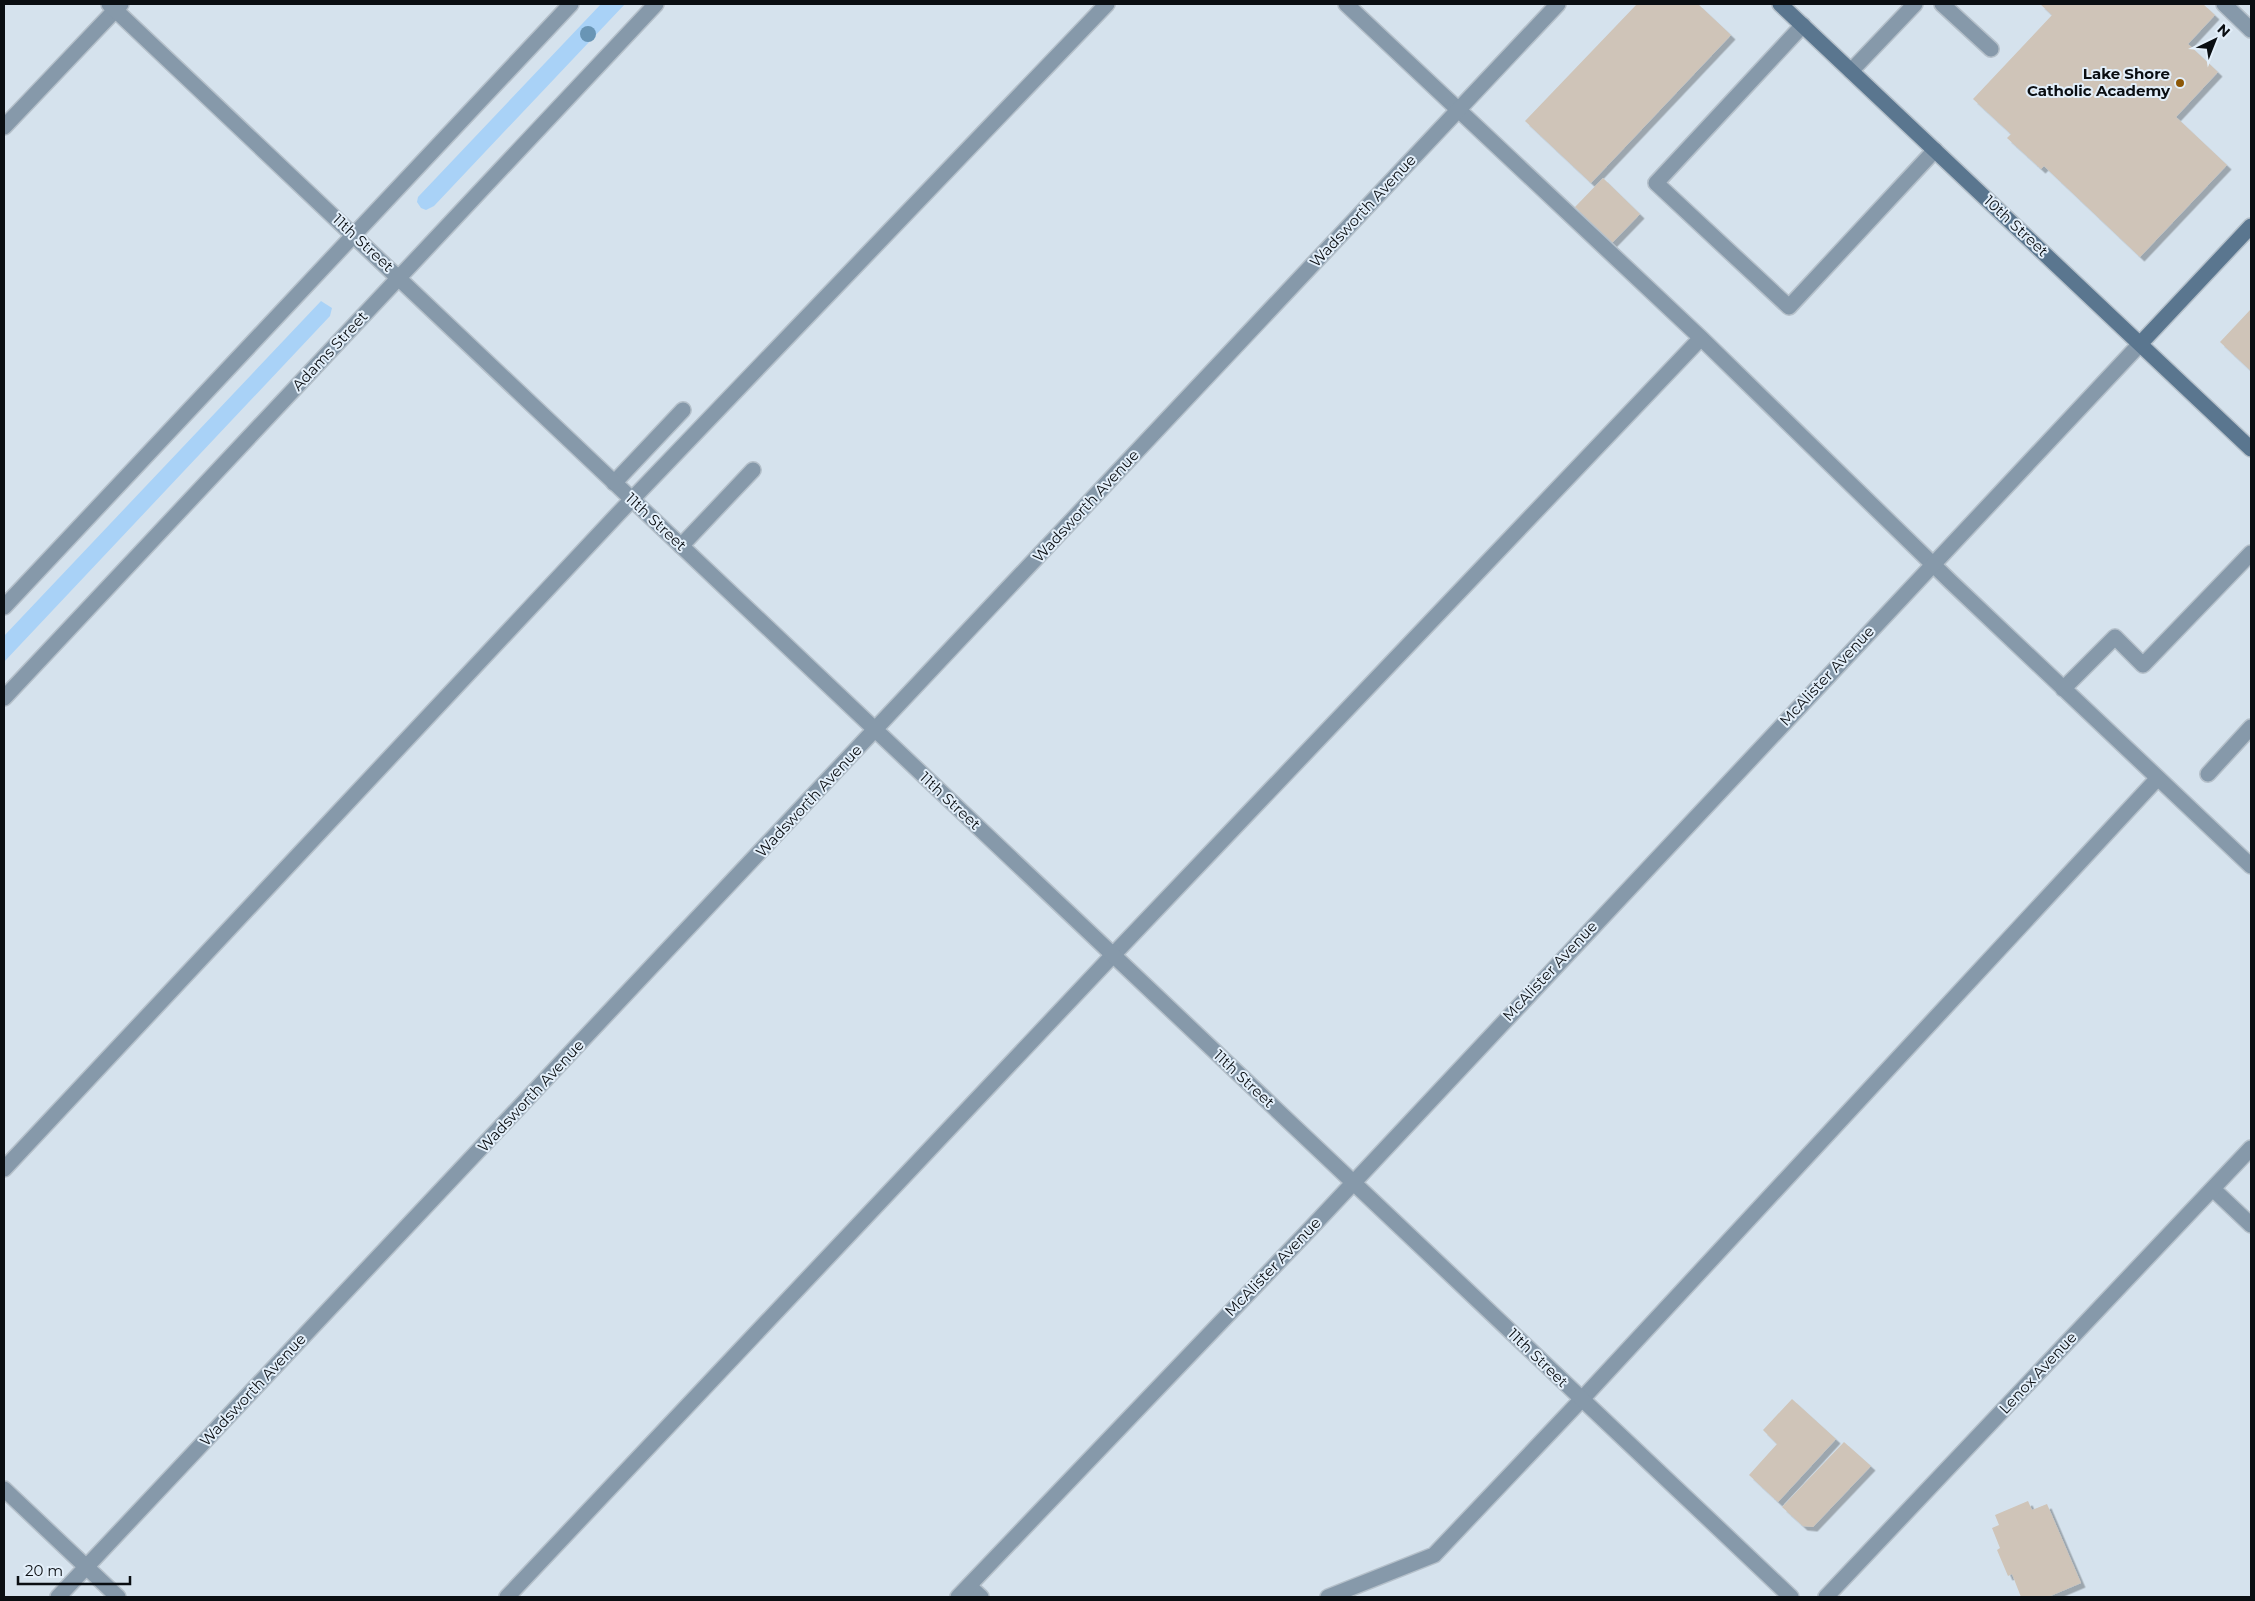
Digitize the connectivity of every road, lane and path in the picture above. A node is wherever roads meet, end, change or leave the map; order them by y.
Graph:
1 (572, 4) edge
2 (656, 4) edge
3 (1107, 4) edge
4 (1346, 4) edge
5 (1558, 4) edge
6 (1780, 4) edge
7 (1915, 4) edge
8 (1942, 4) edge
9 (2224, 4) edge
10 (115, 6) edge
11 (1803, 25) junction
12 (2251, 30) edge
13 (1991, 49) dead end
14 (1851, 71) junction
15 (1458, 110) junction
16 (4, 127) edge
17 (1935, 150) junction
18 (2251, 226) edge
19 (354, 235) junction
20 (399, 277) junction
21 (1701, 338) junction
22 (2140, 344) junction
23 (683, 410) dead end
24 (2251, 449) edge
25 (753, 470) dead end
26 (614, 483) junction
27 (632, 500) junction
28 (681, 546) junction
29 (2251, 553) edge
30 (1933, 564) junction
31 (4, 608) edge
32 (2063, 689) junction
33 (4, 698) edge
34 (2251, 727) edge
35 (876, 730) junction
36 (2208, 774) dead end
37 (2157, 779) junction
38 (2251, 866) edge
39 (1113, 955) junction
40 (2251, 1148) edge
41 (4, 1170) edge
42 (1352, 1182) junction
43 (2213, 1189) junction
44 (2251, 1225) edge
45 (1582, 1399) junction
46 (4, 1489) edge
47 (86, 1567) junction
48 (969, 1586) junction
49 (58, 1597) edge
50 (118, 1597) edge
51 (507, 1597) edge
52 (958, 1597) edge
53 (981, 1597) edge
54 (1328, 1597) edge
55 (1792, 1597) edge
56 (1826, 1597) edge

1 - 19 street
2 - 20 street, Adams Street
3 - 27 street
4 - 15 street
5 - 15 street, Wadsworth Avenue
6 - 11 street, 10th Street
7 - 14 street
8 - 13 street
9 - 12 street
10 - 16 street
10 - 19 street, 11th Street
11 - 14 street, 10th Street
11 - 17 street
14 - 17 street, 10th Street
15 - 21 street
15 - 35 street, Wadsworth Avenue
17 - 22 street, 10th Street
18 - 22 street
19 - 20 street, 11th Street
19 - 31 street
20 - 26 street, 11th Street
20 - 33 street, Adams Street
21 - 30 street
21 - 39 street
22 - 24 street, 10th Street
22 - 30 street, McAlister Avenue
23 - 26 street
25 - 28 street
26 - 27 street, 11th Street
27 - 28 street, 11th Street
27 - 41 street
28 - 35 street, 11th Street
29 - 32 street
30 - 32 street
30 - 42 street, McAlister Avenue
32 - 37 street
34 - 36 street
35 - 39 street, 11th Street
35 - 47 street, Wadsworth Avenue
37 - 38 street
37 - 45 street
39 - 42 street, 11th Street
39 - 51 street
40 - 43 street, Lenox Avenue
42 - 45 street, 11th Street
42 - 48 street, McAlister Avenue
43 - 44 street
43 - 56 street, Lenox Avenue
45 - 54 street
45 - 55 street, 11th Street
46 - 47 street
47 - 49 street, Wadsworth Avenue
47 - 50 street
48 - 52 street, McAlister Avenue
48 - 53 street

